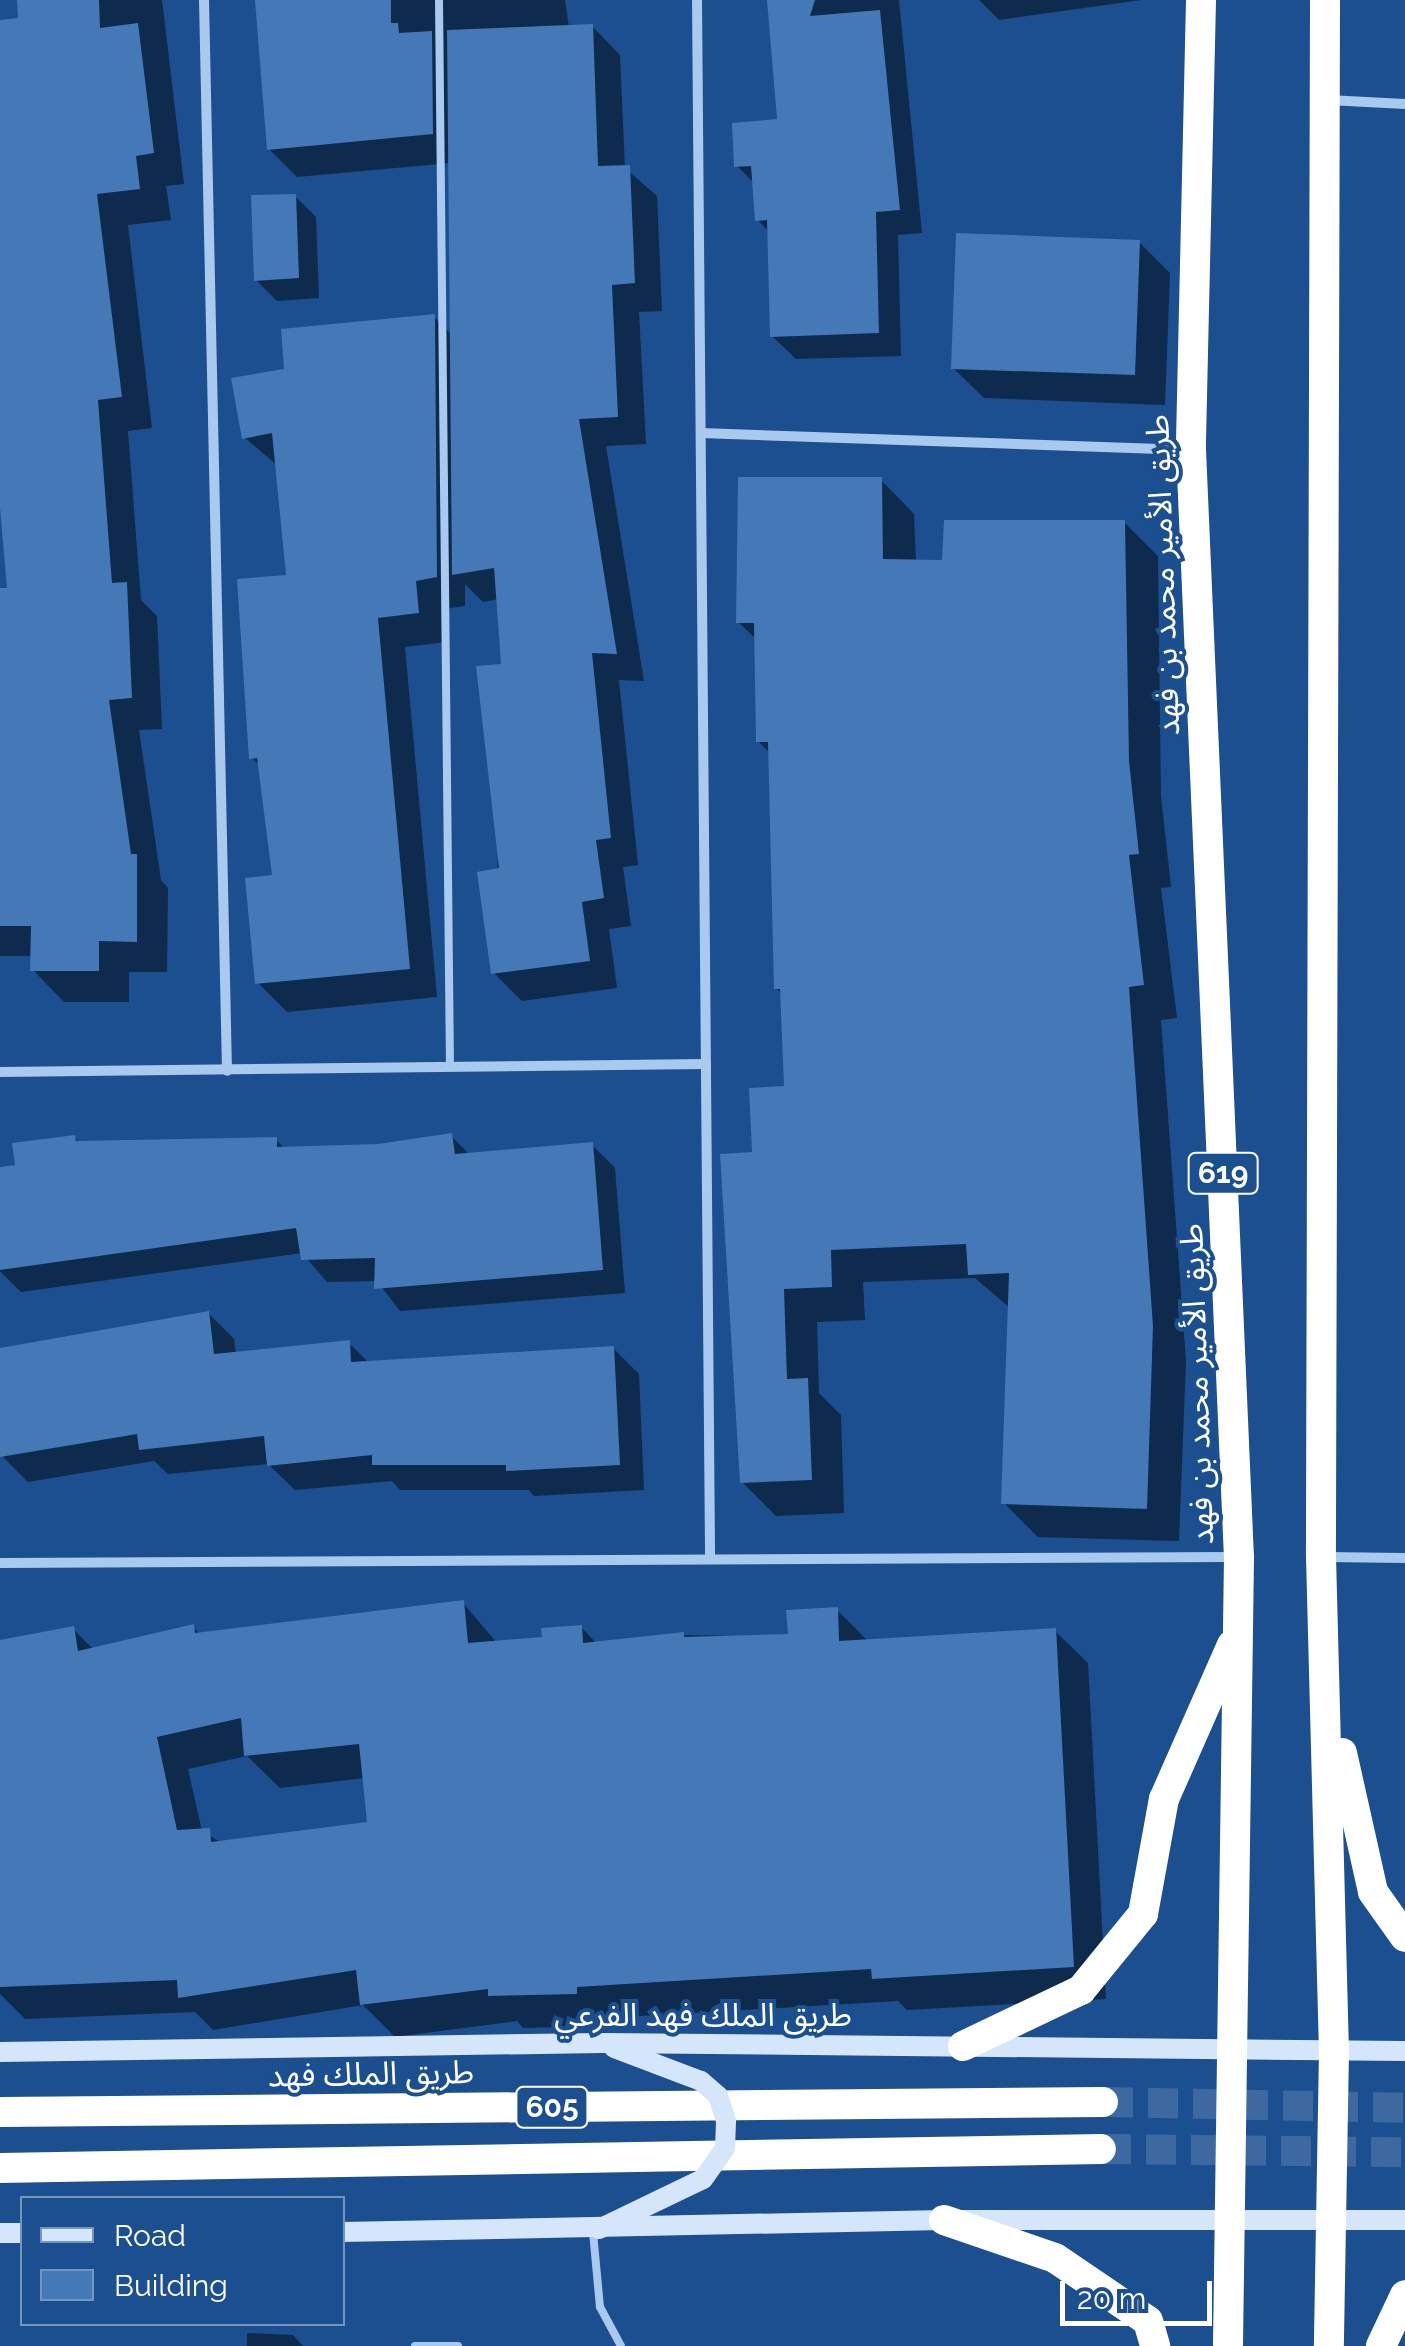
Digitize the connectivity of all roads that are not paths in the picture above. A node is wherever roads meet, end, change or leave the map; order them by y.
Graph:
1 (204, 0) edge
2 (438, 0) edge
3 (698, 0) edge
4 (1201, 0) edge
5 (1326, 0) edge
6 (1322, 100) junction
7 (1405, 104) edge
8 (701, 433) junction
9 (1191, 450) junction
10 (706, 1064) junction
11 (450, 1067) junction
12 (227, 1070) junction
13 (0, 1072) edge
14 (1240, 1557) junction
15 (1321, 1557) junction
16 (1405, 1558) edge
17 (710, 1560) junction
18 (0, 1563) edge
19 (1236, 1638) junction
20 (1324, 1638) junction
21 (1405, 1936) edge
22 (602, 2043) junction
23 (963, 2046) junction
24 (1235, 2049) junction
25 (1334, 2051) junction
26 (1405, 2051) edge
27 (0, 2052) edge
28 (1104, 2102) tunnel mouth
29 (0, 2112) edge
30 (1102, 2149) tunnel mouth
31 (0, 2168) edge
32 (1232, 2218) junction
33 (1333, 2218) junction
34 (944, 2220) junction
35 (1405, 2220) edge
36 (345, 2232) edge
37 (592, 2232) junction
38 (1405, 2294) edge
39 (415, 2346) edge
40 (458, 2346) edge
41 (620, 2346) edge
42 (1155, 2346) edge
43 (1228, 2346) edge
44 (1329, 2346) edge
45 (1380, 2346) edge

1 - 12 street
2 - 11 lane
3 - 8 street
4 - 9 highway, طريق الأمير محمد بن فهد / 619
5 - 6 highway
6 - 7 street
6 - 15 highway
8 - 9 street
8 - 10 street
9 - 14 highway, طريق الأمير محمد بن فهد / 619
10 - 11 street
10 - 17 street
11 - 12 street
12 - 13 street
14 - 17 street
14 - 19 highway, طريق الأمير محمد بن فهد / 619
15 - 16 street
15 - 20 highway
17 - 18 street
19 - 23 highway
19 - 24 highway, طريق الأمير محمد بن فهد / 619
20 - 21 highway
20 - 25 highway
22 - 23 main road, طريق الملك فهد الفرعي
22 - 27 main road, طريق الملك فهد الفرعي
22 - 37 main road, bridge
23 - 24 main road, طريق الملك فهد الفرعي
24 - 25 main road, طريق الملك فهد الفرعي
24 - 32 highway, طريق الأمير محمد بن فهد / 619
25 - 26 main road, طريق الملك فهد الفرعي
25 - 33 highway
28 - 29 highway, طريق الملك فهد / 605
30 - 31 highway, 605
32 - 33 main road
32 - 34 main road
32 - 43 highway, طريق الأمير محمد بن فهد / 619
33 - 35 main road
33 - 44 highway
34 - 37 main road
34 - 42 highway
36 - 37 main road
37 - 41 lane
38 - 45 highway
39 - 40 lane

